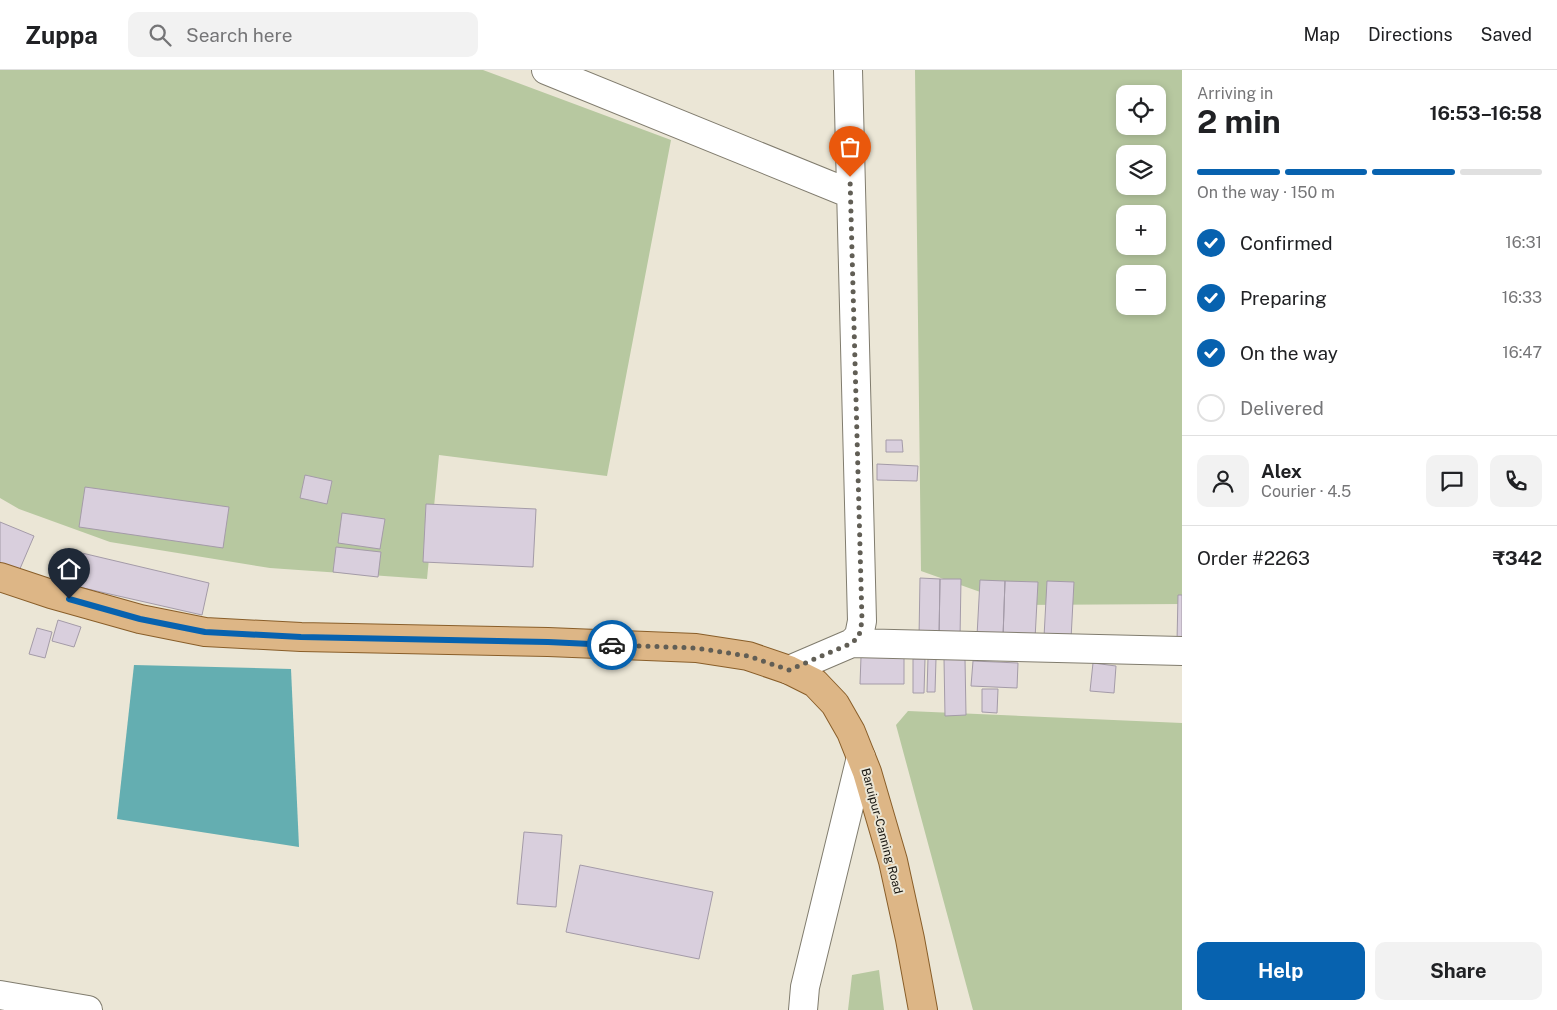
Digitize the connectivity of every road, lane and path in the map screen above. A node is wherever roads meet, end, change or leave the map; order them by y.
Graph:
1 (546, 70) edge
2 (848, 70) edge
3 (851, 194) junction
4 (0, 577) edge
5 (852, 643) junction
6 (1182, 650) edge
7 (789, 670) junction
8 (861, 757) junction
9 (0, 995) edge
10 (88, 1010) edge
11 (803, 1010) edge
12 (923, 1010) edge

1 - 3 street
2 - 3 street
3 - 5 street
4 - 7 main road, Baruipur-Canning Road
5 - 6 street
5 - 7 street
7 - 8 main road, Baruipur-Canning Road
8 - 11 street
8 - 12 main road, Baruipur-Canning Road
9 - 10 street

